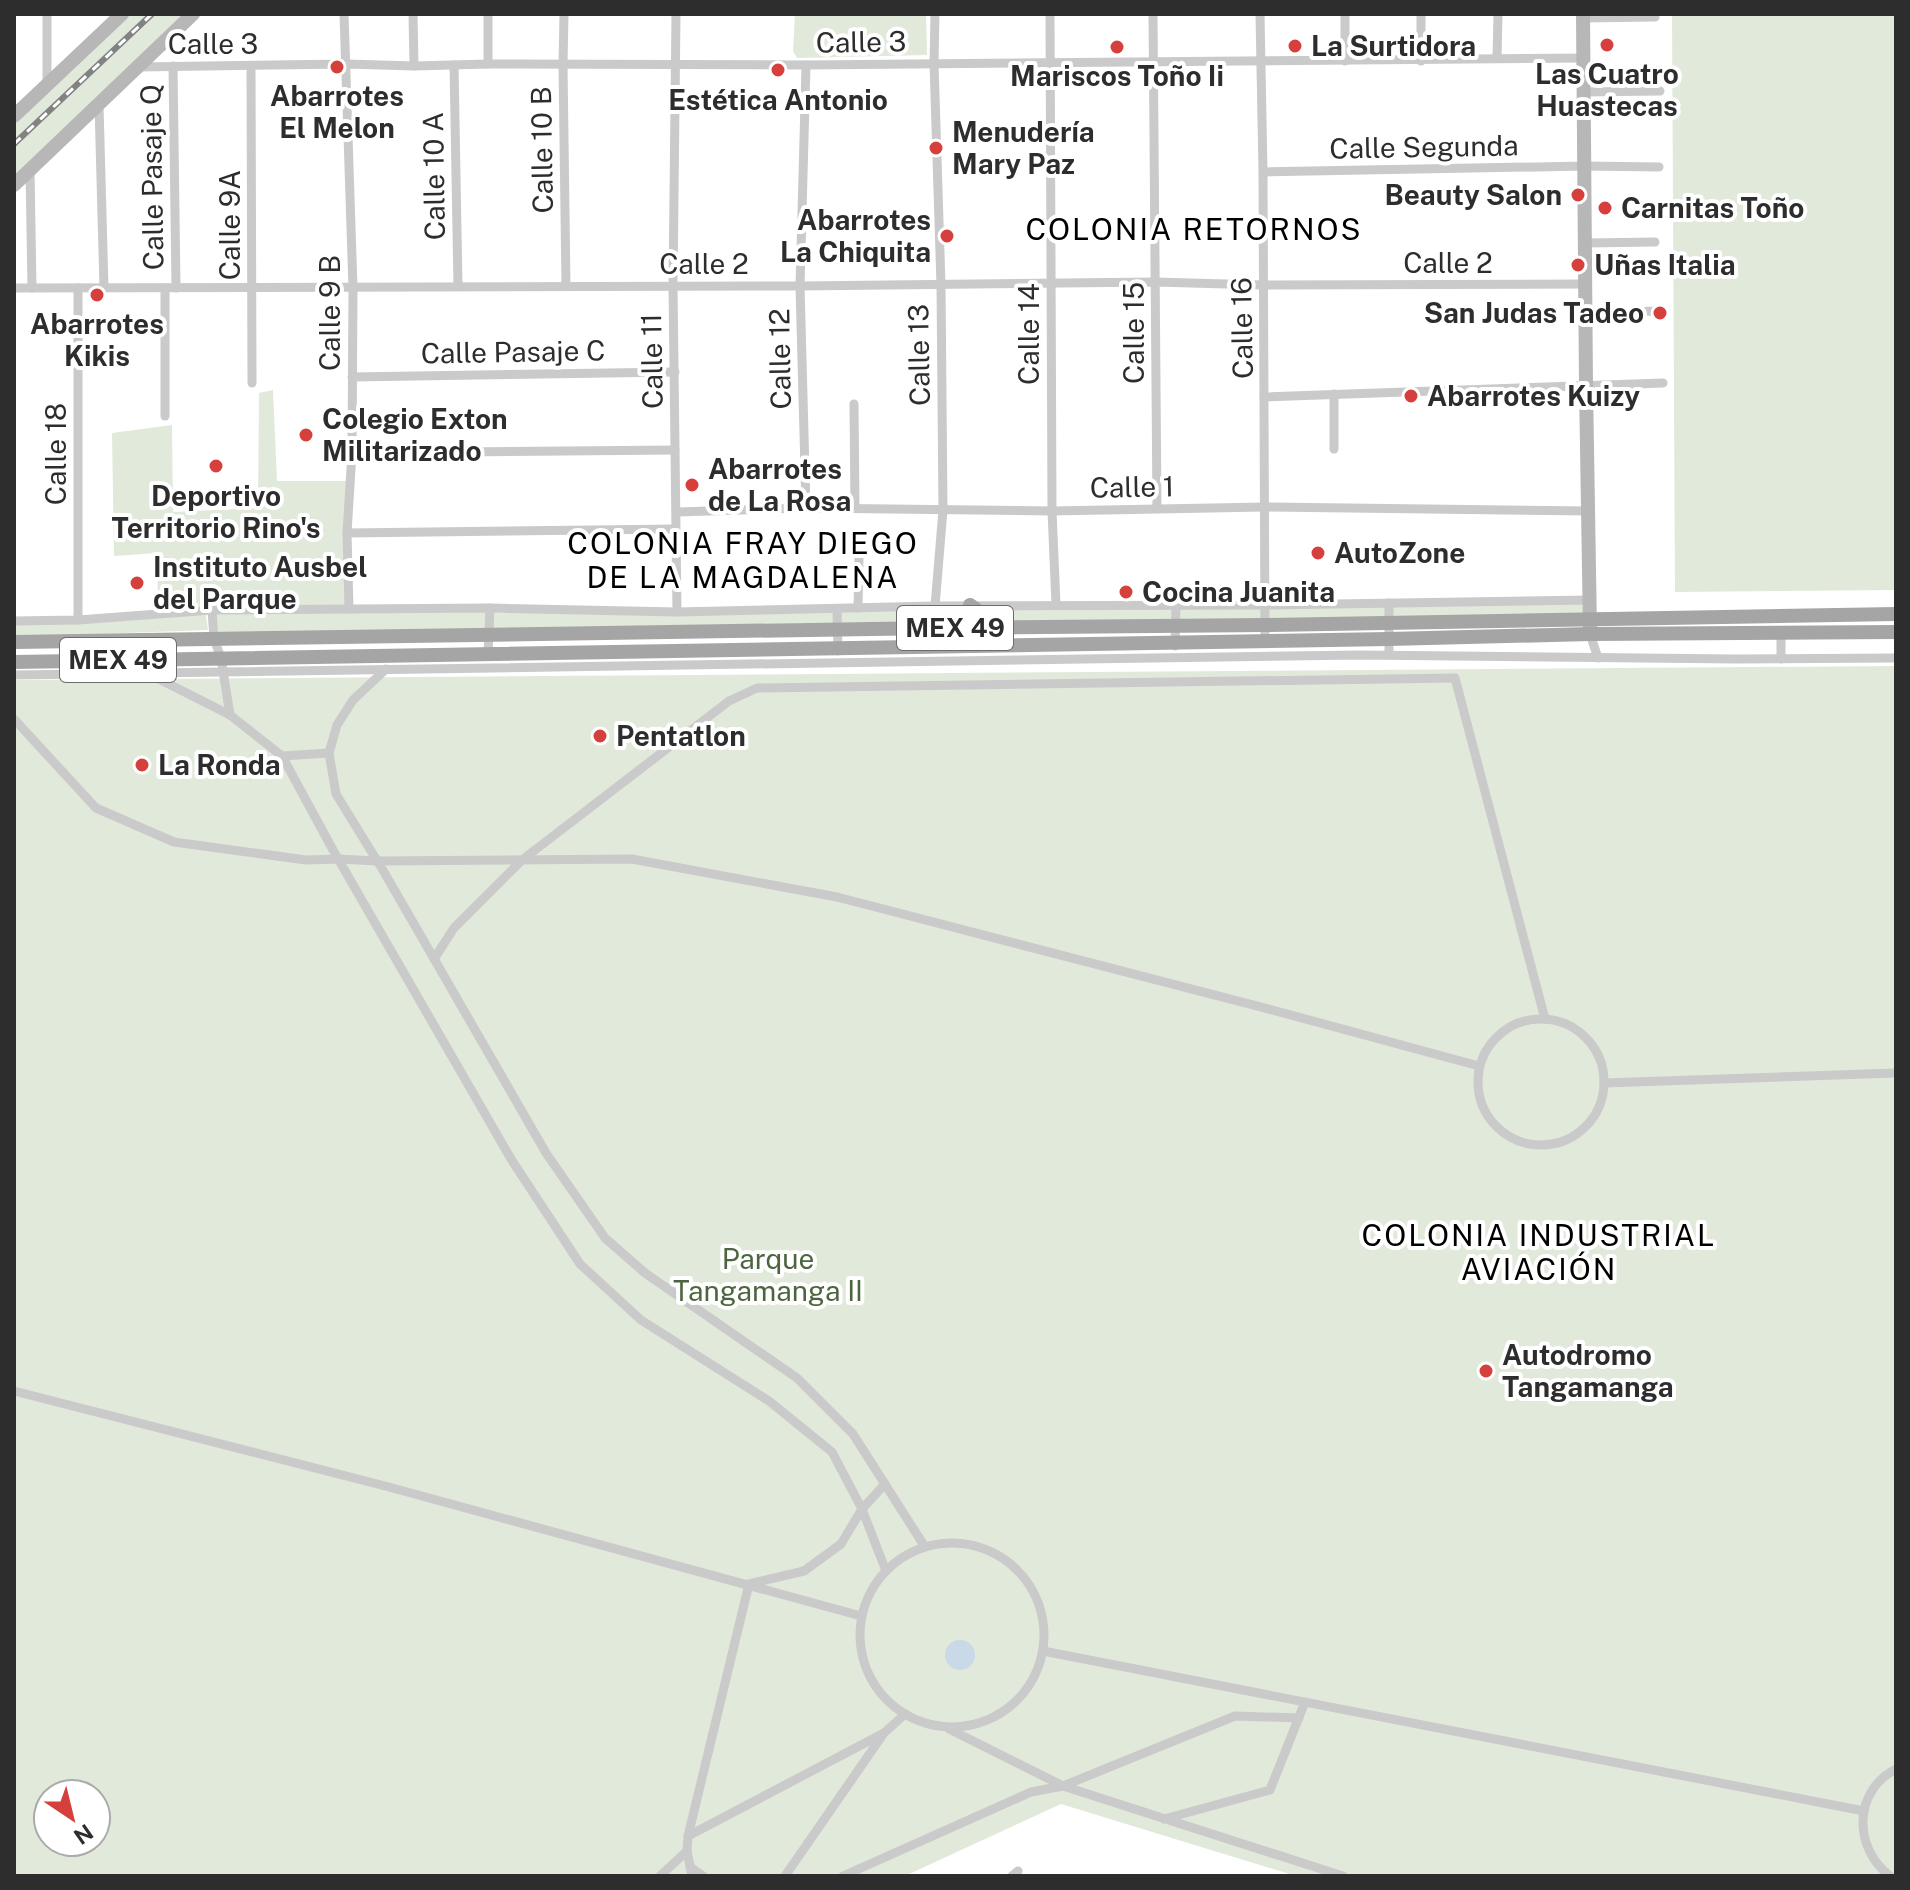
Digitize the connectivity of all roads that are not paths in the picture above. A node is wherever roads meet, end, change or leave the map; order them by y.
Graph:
1 (47, 14) edge
2 (193, 14) edge
3 (344, 14) edge
4 (413, 14) edge
5 (488, 14) edge
6 (564, 14) edge
7 (676, 14) edge
8 (935, 14) edge
9 (1050, 14) edge
10 (1153, 14) edge
11 (1260, 14) edge
12 (1345, 14) edge
13 (1421, 14) edge
14 (1498, 14) edge
15 (120, 15) edge
16 (1583, 16) edge
17 (1655, 17) dead end
18 (1497, 58) junction
19 (1584, 58) junction
20 (1260, 61) junction
21 (1345, 61) junction
22 (1421, 61) junction
23 (1153, 62) junction
24 (934, 63) junction
25 (1050, 63) junction
26 (347, 64) junction
27 (488, 64) junction
28 (676, 64) junction
29 (454, 65) junction
30 (563, 65) junction
31 (806, 65) junction
32 (173, 66) junction
33 (251, 66) junction
34 (414, 66) junction
35 (139, 67) junction
36 (47, 87) junction
37 (1660, 91) dead end
38 (1584, 92) junction
39 (99, 105) junction
40 (14, 116) edge
41 (1585, 166) junction
42 (1659, 167) dead end
43 (30, 170) junction
44 (1263, 172) junction
45 (14, 185) edge
46 (1655, 242) dead end
47 (1586, 243) junction
48 (1155, 282) junction
49 (1050, 283) junction
50 (1586, 284) junction
51 (941, 285) junction
52 (1263, 285) junction
53 (458, 286) junction
54 (566, 286) junction
55 (673, 286) junction
56 (800, 286) junction
57 (14, 288) edge
58 (32, 288) junction
59 (78, 288) junction
60 (104, 288) junction
61 (170, 288) junction
62 (253, 288) junction
63 (353, 288) junction
64 (1660, 311) dead end
65 (1587, 313) junction
66 (675, 372) junction
67 (352, 377) junction
68 (252, 383) dead end
69 (1663, 383) dead end
70 (1586, 386) junction
71 (1334, 394) junction
72 (1264, 397) junction
73 (854, 404) dead end
74 (165, 416) dead end
75 (1334, 449) dead end
76 (675, 450) junction
77 (352, 453) junction
78 (1264, 507) junction
79 (806, 508) junction
80 (855, 508) junction
81 (1157, 508) junction
82 (943, 510) junction
83 (1052, 511) junction
84 (1589, 511) junction
85 (677, 512) junction
86 (675, 529) junction
87 (347, 533) junction
88 (859, 557) dead end
89 (1590, 600) junction
90 (1526, 601) junction
91 (1444, 602) junction
92 (1389, 603) junction
93 (970, 605) junction
94 (1056, 605) junction
95 (1176, 605) junction
96 (1264, 605) junction
97 (935, 606) junction
98 (490, 608) junction
99 (858, 608) junction
100 (349, 609) junction
101 (837, 609) junction
102 (212, 610) junction
103 (677, 612) junction
104 (1896, 614) edge
105 (78, 620) junction
106 (14, 621) edge
107 (1525, 621) junction
108 (1443, 622) junction
109 (1389, 623) junction
110 (1175, 625) junction
111 (1265, 625) junction
112 (1670, 626) junction
113 (1000, 627) junction
114 (1590, 627) junction
115 (935, 628) junction
116 (837, 630) junction
117 (1896, 632) edge
118 (1781, 633) junction
119 (489, 635) junction
120 (214, 639) junction
121 (1389, 639) junction
122 (1265, 641) junction
123 (14, 642) edge
124 (935, 647) junction
125 (1175, 650) junction
126 (488, 655) junction
127 (838, 655) junction
128 (1389, 655) junction
129 (404, 656) junction
130 (1598, 658) junction
131 (1896, 658) edge
132 (1781, 659) junction
133 (14, 662) edge
134 (222, 664) junction
135 (110, 667) junction
136 (386, 669) junction
137 (150, 674) junction
138 (14, 675) edge
139 (230, 715) junction
140 (14, 719) edge
141 (329, 753) junction
142 (282, 756) junction
143 (338, 859) junction
144 (522, 860) junction
145 (377, 861) junction
146 (434, 959) junction
147 (1545, 1019) junction
148 (1479, 1066) junction
149 (1896, 1073) edge
150 (1604, 1083) junction
151 (14, 1391) edge
152 (885, 1484) junction
153 (862, 1509) junction
154 (925, 1547) junction
155 (886, 1571) junction
156 (749, 1584) junction
157 (861, 1616) junction
158 (1043, 1651) junction
159 (1305, 1702) junction
160 (904, 1715) junction
161 (1299, 1718) junction
162 (946, 1728) junction
163 (884, 1733) junction
164 (1896, 1769) edge
165 (1063, 1786) junction
166 (1864, 1811) junction
167 (1164, 1819) junction
168 (688, 1836) junction
169 (687, 1851) junction
170 (691, 1871) edge
171 (660, 1876) edge
172 (703, 1876) edge
173 (785, 1876) edge
174 (843, 1876) edge
175 (1343, 1876) edge
176 (1890, 1876) edge

1 - 36 street
2 - 35 main road
3 - 26 street, Calle 9 B
4 - 34 street
5 - 27 street
6 - 30 street, Calle 10 B
7 - 28 street, Calle 11
8 - 24 street, Calle 13
9 - 25 street, Calle 14
10 - 23 street, Calle 15
11 - 20 street, Calle 16
12 - 21 street
13 - 22 street
14 - 18 street
15 - 36 main road
16 - 17 street
16 - 19 main road
18 - 19 street, Calle 3
18 - 22 street, Calle 3
19 - 38 main road
20 - 21 street, Calle 3
20 - 23 street, Calle 3
20 - 44 street, Calle 16
21 - 22 street, Calle 3
23 - 25 street, Calle 3
23 - 48 street, Calle 15
24 - 25 street, Calle 3
24 - 31 street, Calle 3
24 - 51 street, Calle 13
25 - 49 street, Calle 14
26 - 33 street, Calle 3
26 - 34 street, Calle 3
26 - 63 street, Calle 9 B
27 - 29 street, Calle 3
27 - 30 street, Calle 3
28 - 30 street, Calle 3
28 - 31 street, Calle 3
28 - 55 street, Calle 11
29 - 34 street, Calle 3
29 - 53 street, Calle 10 A
30 - 54 street, Calle 10 B
31 - 56 street, Calle 12
32 - 33 street, Calle 3
32 - 35 street, Calle 3
32 - 61 street, Calle Pasaje Q
33 - 62 street, Calle 9A
35 - 39 main road
36 - 40 main road
37 - 38 street
38 - 41 main road
39 - 43 main road
39 - 60 street
41 - 42 street, Calle Segunda
41 - 44 street, Calle Segunda
41 - 47 main road
43 - 45 main road
43 - 58 street
44 - 52 street, Calle 16
46 - 47 street
47 - 50 main road
48 - 49 street, Calle 2
48 - 52 street, Calle 2
48 - 81 street, Calle 15
49 - 51 street, Calle 2
49 - 83 street, Calle 14
50 - 52 street, Calle 2
50 - 65 main road
51 - 56 street, Calle 2
51 - 82 street, Calle 13
52 - 72 street, Calle 16
53 - 54 street, Calle 2
53 - 63 street, Calle 2
54 - 55 street, Calle 2
55 - 56 street, Calle 2
55 - 66 street, Calle 11
56 - 79 street, Calle 12
57 - 58 street, Calle 2
58 - 59 street, Calle 2
59 - 60 street, Calle 2
59 - 105 street, Calle 18
60 - 61 street, Calle 2
61 - 62 street, Calle 2
61 - 74 street, Calle Pasaje Q
62 - 63 street, Calle 2
62 - 68 street, Calle 9A
63 - 67 street, Calle 9 B
64 - 65 street
65 - 70 main road
66 - 67 street, Calle Pasaje C
66 - 76 street, Calle 11
67 - 77 street, Calle 9 B
69 - 70 street
70 - 71 street
70 - 84 main road
71 - 72 street
71 - 75 street
72 - 78 street, Calle 16
73 - 80 street
76 - 77 street
76 - 85 street, Calle 11
77 - 87 street, Calle 9 B
78 - 81 street, Calle 1
78 - 84 street, Calle 1
78 - 96 street, Calle 16
79 - 80 street, Calle 1
79 - 85 street, Calle 1
80 - 82 street, Calle 1
81 - 83 street, Calle 1
82 - 83 street, Calle 1
82 - 97 street, Calle 13
83 - 94 street, Calle 14
84 - 89 main road
85 - 86 street, Calle 11
86 - 87 street
86 - 103 street, Calle 11
87 - 100 street, Calle 9 B
88 - 99 street
89 - 90 street
89 - 114 main road
90 - 91 street
90 - 107 street
91 - 92 street
91 - 108 street
92 - 96 street
92 - 109 street
93 - 94 street
93 - 97 street
93 - 113 main road
94 - 95 street
95 - 96 street
95 - 110 street
96 - 111 street, Calle 16
97 - 99 street
97 - 115 street, Calle 13
98 - 100 street
98 - 103 street
98 - 119 street
99 - 101 street
100 - 102 street
101 - 103 street
101 - 116 street
102 - 105 street
102 - 120 street
104 - 112 main road, MEX 49
105 - 106 street
107 - 108 main road, MEX 49
107 - 114 main road, MEX 49
108 - 109 main road, MEX 49
109 - 111 main road, MEX 49
109 - 121 street
110 - 111 main road, MEX 49
110 - 113 main road, MEX 49
110 - 125 street
111 - 122 street, Calle 16
112 - 114 main road, MEX 49
112 - 118 main road, MEX 49
113 - 115 main road, MEX 49
114 - 121 main road, MEX 49
114 - 130 street
115 - 116 main road, MEX 49
115 - 124 street, Calle 13
116 - 119 main road, MEX 49
116 - 127 street
117 - 118 main road, MEX 49
118 - 132 street
119 - 120 main road, MEX 49
119 - 126 street
120 - 123 main road, MEX 49
120 - 134 street
121 - 122 main road, MEX 49
121 - 128 street
122 - 125 main road, MEX 49
124 - 125 main road, MEX 49
124 - 127 main road, MEX 49
125 - 127 street
125 - 128 street
126 - 127 main road, MEX 49
126 - 129 main road, MEX 49
127 - 136 street
128 - 130 street
129 - 134 main road, MEX 49
129 - 136 street
130 - 132 street
131 - 132 street
133 - 135 main road, MEX 49
134 - 135 main road, MEX 49
134 - 136 street
134 - 137 street
134 - 139 street
135 - 137 street
135 - 138 street
136 - 141 street
137 - 139 street
139 - 142 street
140 - 143 street
141 - 142 street
141 - 145 street
142 - 143 street
143 - 145 street
143 - 153 street
144 - 145 street
144 - 146 street
144 - 147 street
144 - 148 street
145 - 146 street
146 - 152 street
147 - 148 street
147 - 150 street
148 - 150 street
149 - 150 street
151 - 156 street
152 - 153 street
152 - 154 street
153 - 155 street
153 - 156 street
154 - 155 street
154 - 158 street
155 - 157 street
156 - 157 street
156 - 168 street
157 - 160 street
158 - 159 street
158 - 162 street
159 - 161 street
159 - 166 street
160 - 162 street
160 - 163 street
161 - 165 street
161 - 167 street
162 - 165 street
163 - 168 street
163 - 173 street
164 - 166 street
165 - 167 street
165 - 174 street
166 - 176 street
167 - 175 street
168 - 169 street
169 - 170 street
169 - 171 street
170 - 172 street

